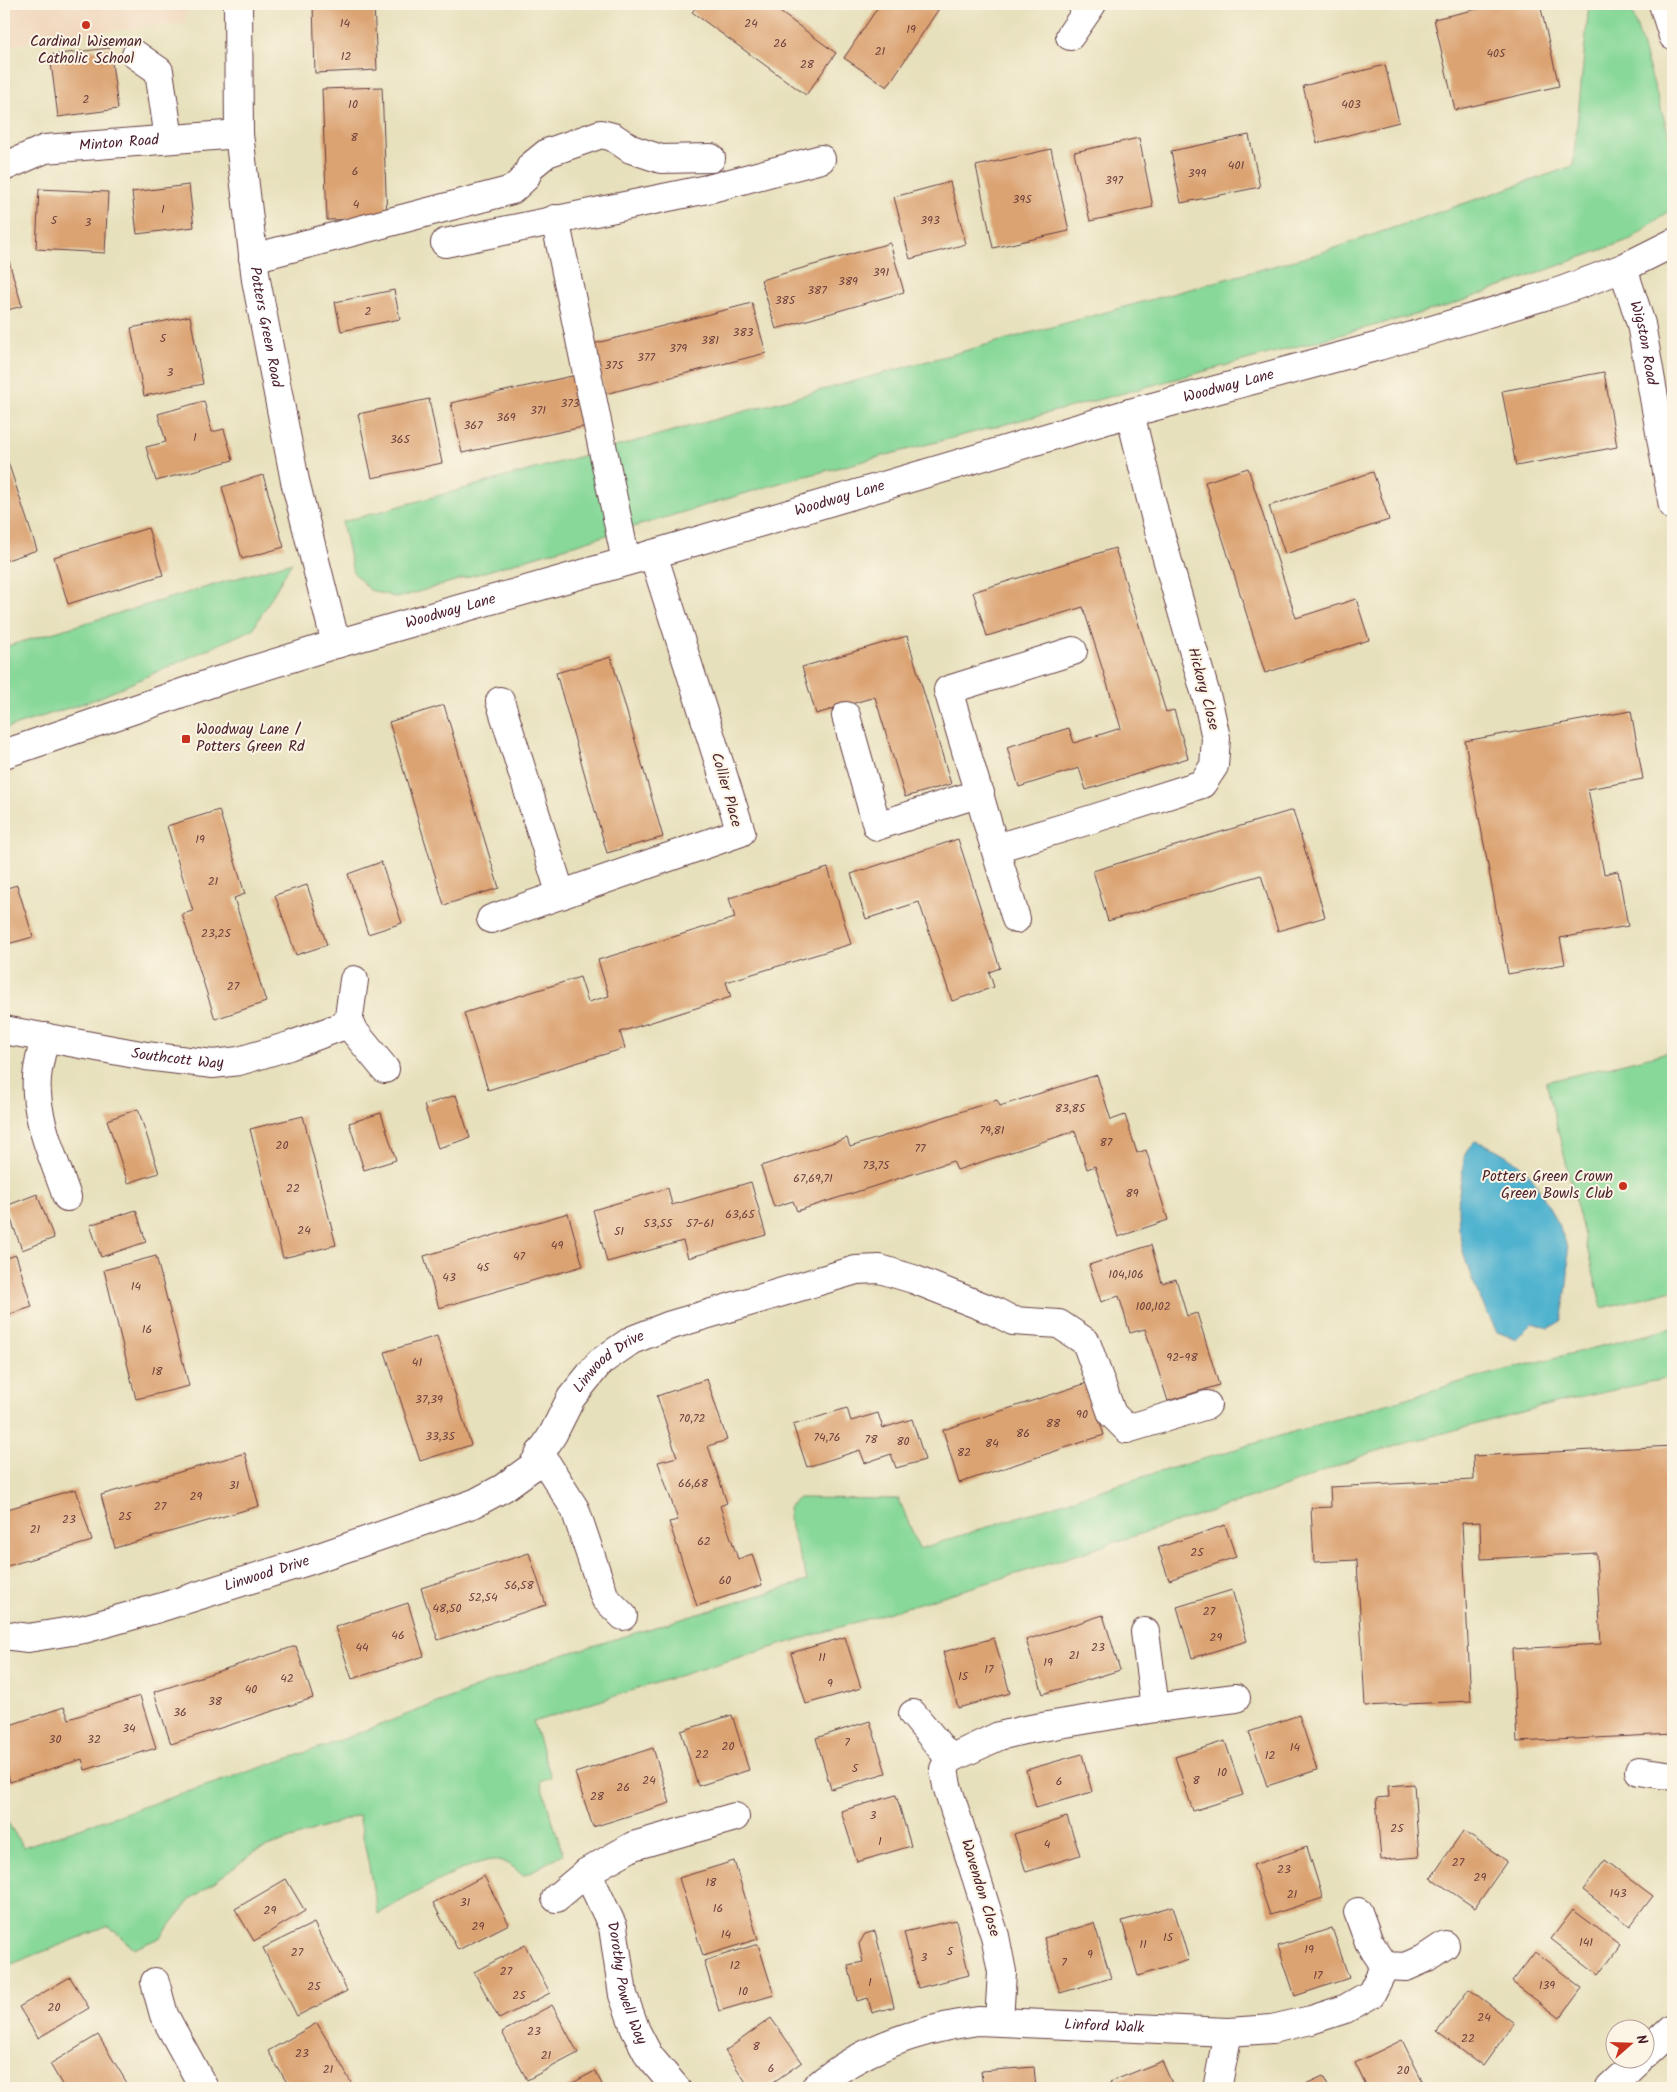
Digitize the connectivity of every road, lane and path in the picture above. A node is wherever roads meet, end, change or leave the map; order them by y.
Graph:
1 (238, 4) edge
2 (1092, 4) edge
3 (1663, 4) edge
4 (1070, 36) dead end
5 (1673, 36) edge
6 (136, 55) dead end
7 (239, 134) junction
8 (170, 139) junction
9 (711, 158) dead end
10 (821, 159) dead end
11 (4, 168) edge
12 (555, 219) junction
13 (445, 243) dead end
14 (1673, 243) edge
15 (253, 258) junction
16 (1623, 268) junction
17 (1130, 413) junction
18 (1673, 506) edge
19 (652, 554) junction
20 (626, 561) junction
21 (336, 644) junction
22 (1073, 652) dead end
23 (500, 701) dead end
24 (846, 716) dead end
25 (4, 754) edge
26 (977, 782) junction
27 (996, 848) junction
28 (561, 895) junction
29 (491, 919) dead end
30 (1016, 919) dead end
31 (354, 980) dead end
32 (348, 1024) junction
33 (4, 1030) edge
34 (45, 1037) junction
35 (385, 1068) dead end
36 (67, 1197) dead end
37 (1207, 1405) dead end
38 (540, 1453) junction
39 (624, 1616) dead end
40 (1145, 1632) dead end
41 (4, 1635) edge
42 (1236, 1698) dead end
43 (1155, 1708) junction
44 (914, 1714) dead end
45 (950, 1759) junction
46 (1639, 1771) dead end
47 (1673, 1776) edge
48 (735, 1818) dead end
49 (587, 1872) junction
50 (556, 1898) dead end
51 (1358, 1912) dead end
52 (1445, 1945) dead end
53 (1385, 1966) junction
54 (155, 1982) dead end
55 (999, 2021) junction
56 (1673, 2028) edge
57 (1228, 2032) junction
58 (1654, 2046) edge
59 (1629, 2070) edge
60 (204, 2088) edge
61 (676, 2088) edge
62 (815, 2088) edge
63 (1219, 2088) edge
64 (1609, 2088) edge

1 - 7 street, Potters Green Road
2 - 4 street
3 - 5 street
6 - 8 street
7 - 8 street, Minton Road
7 - 15 street, Potters Green Road
8 - 11 street, Minton Road
9 - 15 street
10 - 12 street
12 - 13 street
12 - 20 street
14 - 16 street, Woodway Lane
15 - 21 street, Potters Green Road
16 - 17 street, Woodway Lane
16 - 18 street, Wigston Road
17 - 19 street, Woodway Lane
17 - 27 street, Hickory Close
19 - 20 street, Woodway Lane
19 - 28 street, Collier Place
20 - 21 street, Woodway Lane
21 - 25 street, Woodway Lane
22 - 26 street
23 - 28 street
24 - 26 street
26 - 27 street
27 - 30 street
28 - 29 street, Collier Place
31 - 32 street
32 - 34 street, Southcott Way
32 - 35 street
33 - 34 street, Southcott Way
34 - 36 street
37 - 38 street, Linwood Drive
38 - 39 street
38 - 41 street, Linwood Drive
40 - 43 street
42 - 43 street
43 - 45 street
44 - 45 street
45 - 55 street, Wavendon Close
46 - 47 street
48 - 49 street
49 - 50 street
49 - 61 street, Dorothy Powell Way
51 - 53 street
52 - 53 street
53 - 57 street, Linford Walk
54 - 60 street
55 - 57 street, Linford Walk
55 - 62 street, Linford Walk
56 - 58 street
57 - 63 street
59 - 64 street

